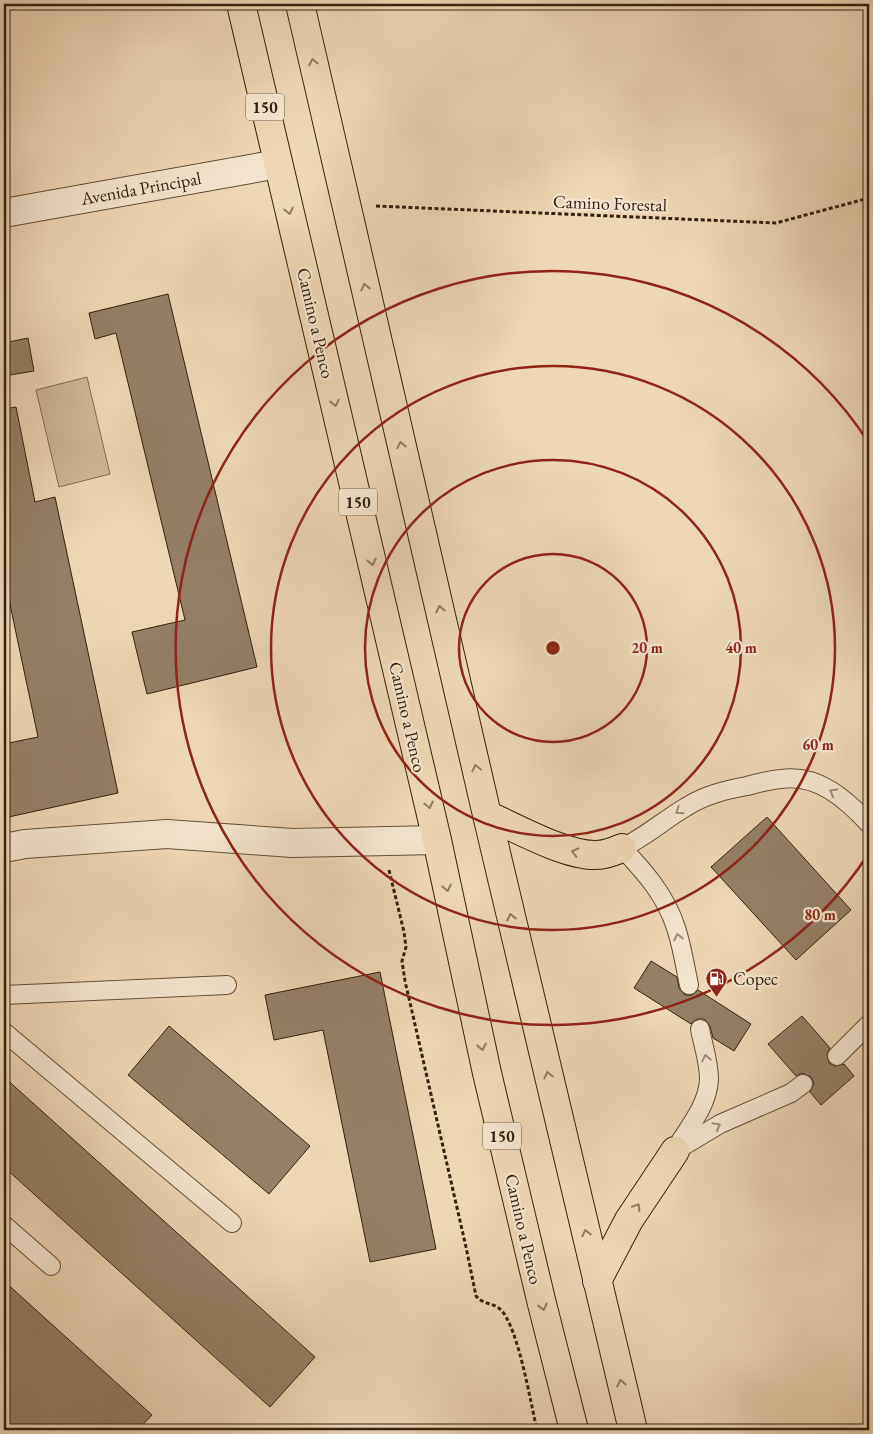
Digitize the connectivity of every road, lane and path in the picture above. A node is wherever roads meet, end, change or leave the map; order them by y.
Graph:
1 (241, 4) edge
2 (300, 4) edge
3 (278, 164) junction
4 (869, 198) edge
5 (346, 205) junction
6 (4, 213) edge
7 (487, 815) junction
8 (869, 824) edge
9 (437, 840) junction
10 (382, 841) junction
11 (4, 848) edge
12 (622, 848) junction
13 (226, 985) dead end
14 (689, 985) dead end
15 (4, 995) edge
16 (869, 1024) edge
17 (700, 1029) dead end
18 (4, 1032) edge
19 (837, 1056) dead end
20 (803, 1084) dead end
21 (675, 1150) junction
22 (232, 1223) dead end
23 (4, 1225) edge
24 (51, 1266) dead end
25 (597, 1280) junction
26 (537, 1430) edge
27 (574, 1430) edge
28 (632, 1430) edge

1 - 3 highway, Camino a Penco / 150
5 -> 2 highway
3 - 6 street, Avenida Principal
3 -> 9 highway, Camino a Penco / 150
4 - 5 path, Camino Forestal
7 -> 5 highway
12 -> 7 highway
25 -> 7 highway
8 -> 12 lane
9 - 10 street
9 -> 27 highway, Camino a Penco / 150
10 - 11 street
10 - 26 path
14 -> 12 lane
13 - 15 lane
16 - 19 lane
21 -> 17 lane
18 - 22 lane
21 -> 20 lane
25 -> 21 highway
23 - 24 lane
28 -> 25 highway

